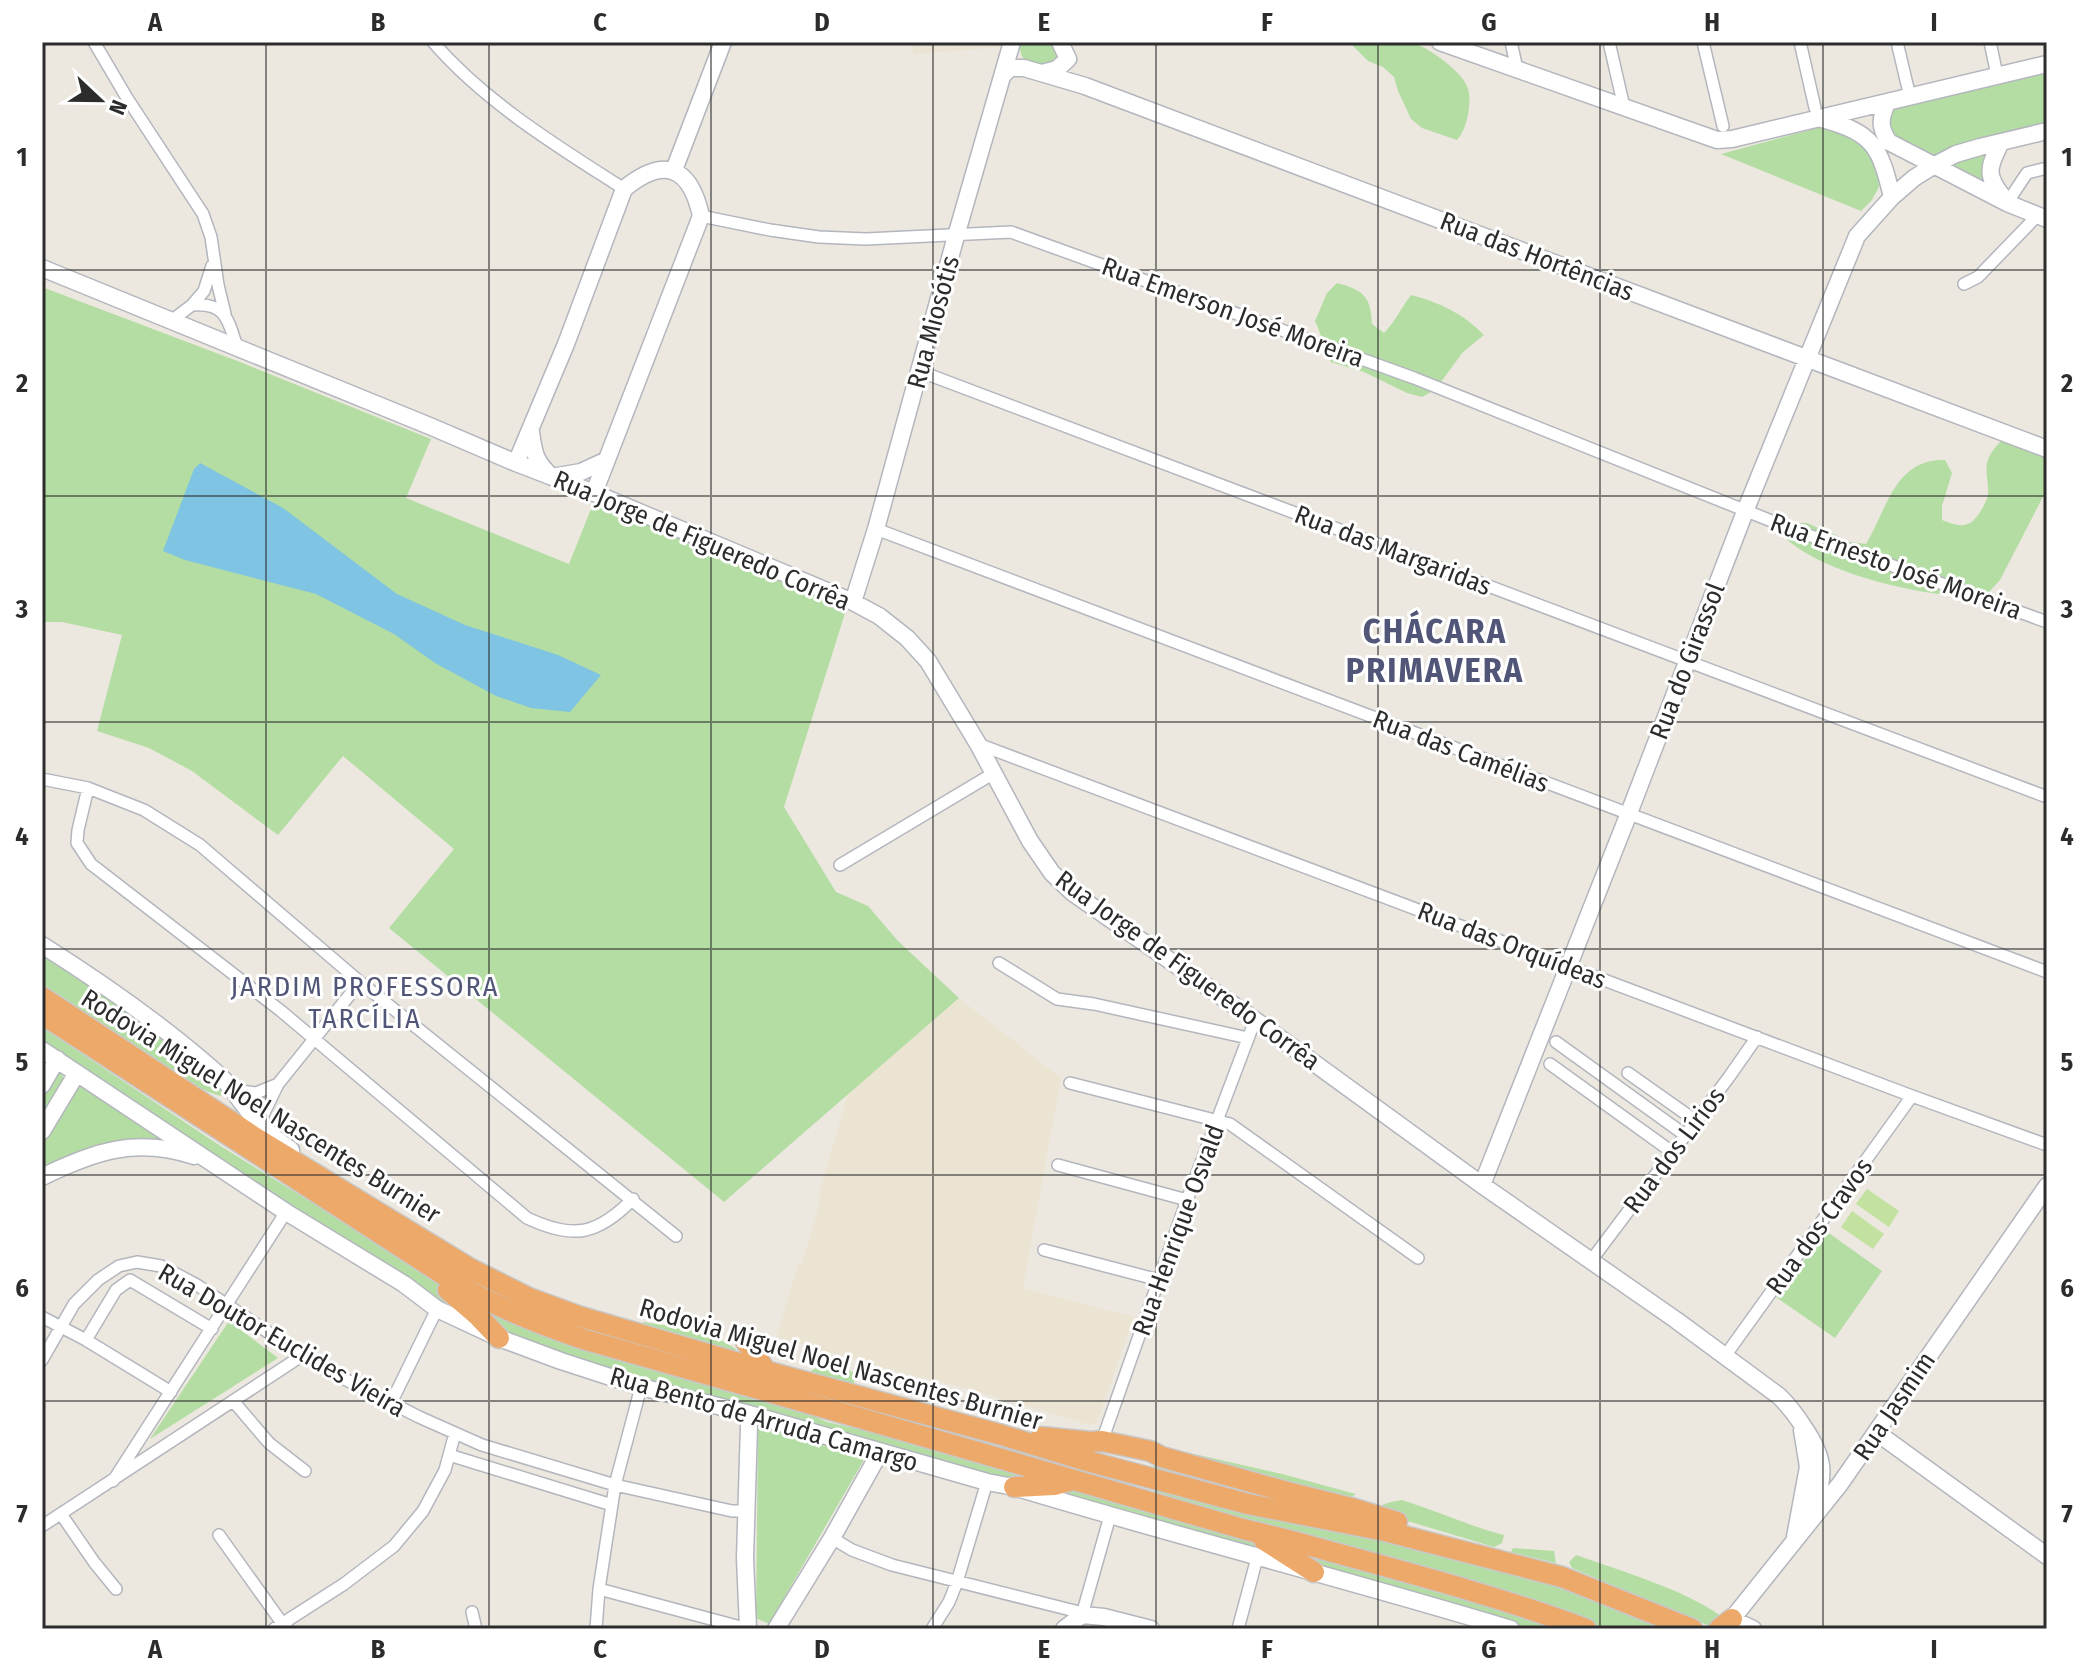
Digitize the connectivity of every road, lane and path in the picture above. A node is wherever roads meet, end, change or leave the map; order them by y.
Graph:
1 (94, 42) edge
2 (433, 42) edge
3 (723, 42) edge
4 (1013, 42) edge
5 (1060, 42) edge
6 (1440, 42) edge
7 (1511, 42) edge
8 (1609, 42) edge
9 (1703, 42) edge
10 (1800, 42) edge
11 (1897, 42) edge
12 (1990, 42) edge
13 (2047, 64) edge
14 (1517, 69) junction
15 (1033, 70) junction
16 (1004, 74) junction
17 (1997, 75) junction
18 (1910, 97) junction
19 (1887, 103) junction
20 (1624, 107) junction
21 (1818, 113) junction
22 (2047, 131) edge
23 (1727, 133) junction
24 (2001, 142) junction
25 (1933, 166) junction
26 (674, 170) junction
27 (2044, 171) edge
28 (624, 189) junction
29 (1892, 197) junction
30 (2007, 203) junction
31 (701, 216) junction
32 (2042, 218) edge
33 (956, 236) junction
34 (215, 258) junction
35 (42, 268) edge
36 (1964, 284) dead end
37 (192, 305) junction
38 (225, 314) junction
39 (171, 321) junction
40 (237, 347) junction
41 (1807, 358) junction
42 (919, 371) junction
43 (531, 429) junction
44 (2047, 449) edge
45 (607, 460) junction
46 (516, 463) junction
47 (552, 477) junction
48 (594, 493) junction
49 (1746, 509) junction
50 (876, 529) junction
51 (853, 602) junction
52 (2047, 622) edge
53 (1686, 661) junction
54 (978, 744) junction
55 (994, 773) junction
56 (42, 779) edge
57 (88, 788) junction
58 (2047, 797) edge
59 (1629, 813) junction
60 (840, 865) dead end
61 (42, 945) edge
62 (999, 963) dead end
63 (1568, 966) junction
64 (2047, 972) edge
65 (360, 982) junction
66 (42, 997) edge
67 (42, 1014) edge
68 (1255, 1020) junction
69 (1757, 1037) junction
70 (313, 1038) junction
71 (1248, 1038) junction
72 (1556, 1042) dead end
73 (42, 1050) edge
74 (57, 1059) junction
75 (1550, 1064) dead end
76 (77, 1073) junction
77 (1628, 1073) dead end
78 (1070, 1083) dead end
79 (278, 1084) junction
80 (42, 1085) edge
81 (234, 1090) junction
82 (1912, 1096) junction
83 (1217, 1120) junction
84 (1696, 1121) junction
85 (264, 1127) junction
86 (42, 1131) edge
87 (1685, 1135) junction
88 (2047, 1145) edge
89 (1672, 1152) junction
90 (208, 1160) junction
91 (1058, 1165) dead end
92 (42, 1177) edge
93 (1482, 1185) junction
94 (2047, 1186) edge
95 (339, 1188) junction
96 (633, 1199) junction
97 (1187, 1200) junction
98 (286, 1212) junction
99 (676, 1236) dead end
100 (1044, 1250) dead end
101 (1418, 1258) dead end
102 (1590, 1262) junction
103 (424, 1263) junction
104 (119, 1266) junction
105 (1159, 1280) junction
106 (116, 1290) junction
107 (228, 1305) junction
108 (437, 1309) junction
109 (42, 1317) edge
110 (61, 1327) junction
111 (212, 1329) junction
112 (499, 1338) junction
113 (86, 1340) junction
114 (746, 1342) dead end
115 (303, 1355) junction
116 (1725, 1356) junction
117 (42, 1360) edge
118 (766, 1371) junction
119 (641, 1387) junction
120 (171, 1392) junction
121 (234, 1402) junction
122 (391, 1403) junction
123 (746, 1413) junction
124 (1876, 1432) junction
125 (455, 1433) junction
126 (1002, 1435) junction
127 (1102, 1441) junction
128 (880, 1452) junction
129 (449, 1455) junction
130 (1162, 1457) junction
131 (305, 1471) dead end
132 (1142, 1474) junction
133 (1076, 1479) junction
134 (1814, 1480) junction
135 (113, 1481) junction
136 (987, 1482) junction
137 (1840, 1484) junction
138 (615, 1485) junction
139 (1014, 1487) junction
140 (1158, 1503) junction
141 (612, 1505) junction
142 (746, 1511) junction
143 (61, 1514) junction
144 (1110, 1516) junction
145 (1812, 1518) junction
146 (42, 1526) edge
147 (1247, 1530) junction
148 (219, 1535) dead end
149 (832, 1538) junction
150 (1795, 1541) junction
151 (2047, 1556) edge
152 (1257, 1558) junction
153 (1503, 1560) junction
154 (1314, 1572) junction
155 (957, 1582) junction
156 (116, 1589) dead end
157 (599, 1589) junction
158 (1753, 1595) junction
159 (1054, 1606) junction
160 (472, 1612) dead end
161 (1082, 1615) junction
162 (1725, 1624) edge
163 (1122, 1625) edge
164 (281, 1627) edge
165 (1064, 1628) edge
166 (1693, 1628) edge
167 (476, 1629) edge
168 (596, 1629) edge
169 (748, 1629) edge
170 (776, 1629) edge
171 (932, 1629) edge
172 (1151, 1629) edge
173 (1238, 1629) edge
174 (1511, 1629) edge
175 (1586, 1629) edge
176 (1753, 1629) edge

1 - 34 street
2 - 28 street
3 - 26 street
4 - 15 street
4 - 16 street, Rua Miosótis
5 - 15 street
6 - 14 street
7 - 14 street
8 - 20 street
9 - 23 street
10 - 21 street
11 - 18 street
12 - 17 street
13 - 17 street
14 - 20 street
15 - 16 street
15 - 41 street, Rua das Hortências
16 - 33 street, Rua Miosótis
17 - 18 street
18 - 19 street
19 - 21 street
19 - 25 street
20 - 23 street
21 - 23 street
21 - 29 street
22 - 24 street, Rua do Girassol
24 - 25 street, Rua do Girassol
24 - 30 street
25 - 29 street, Rua do Girassol
25 - 30 street
26 - 28 street
26 - 31 street
27 - 30 street
28 - 43 street
29 - 41 street, Rua do Girassol
30 - 32 street
31 - 33 street, Rua Emerson José Moreira
31 - 45 street
32 - 36 street
33 - 42 street, Rua Miosótis
33 - 49 street, Rua Emerson José Moreira
34 - 37 street
34 - 38 street
35 - 39 street, Rua Jorge de Figueredo Corrêa
37 - 38 street
37 - 39 street
38 - 40 street
39 - 40 street, Rua Jorge de Figueredo Corrêa
40 - 46 street, Rua Jorge de Figueredo Corrêa
41 - 44 street, Rua das Hortências
41 - 49 street, Rua do Girassol
42 - 50 street, Rua Miosótis
42 - 53 street, Rua das Margaridas
43 - 46 street
43 - 47 street
45 - 47 street
45 - 48 street
46 - 47 street, Rua Jorge de Figueredo Corrêa
47 - 48 street, Rua Jorge de Figueredo Corrêa
48 - 51 street, Rua Jorge de Figueredo Corrêa
49 - 52 street, Rua Ernesto José Moreira
49 - 53 street, Rua do Girassol
50 - 51 street, Rua Miosótis
50 - 59 street, Rua das Camélias
51 - 54 street, Rua Jorge de Figueredo Corrêa
53 - 58 street, Rua das Margaridas
53 - 59 street, Rua do Girassol
54 - 55 street, Rua Jorge de Figueredo Corrêa
54 - 63 street, Rua das Orquídeas
55 - 60 street
55 - 68 street, Rua Jorge de Figueredo Corrêa
56 - 57 street
57 - 65 street
57 - 70 street
59 - 63 street, Rua do Girassol
59 - 64 street, Rua das Camélias
61 - 81 street
62 - 71 street
63 - 69 street, Rua das Orquídeas
63 - 93 street, Rua do Girassol
65 - 70 street
65 - 96 street
66 - 95 highway, Rodovia Miguel Noel Nascentes Burnier
67 - 103 highway, Rodovia Miguel Noel Nascentes Burnier
68 - 71 street, Rua Henrique Osvald
68 - 93 street, Rua Jorge de Figueredo Corrêa
69 - 82 street, Rua das Orquídeas
69 - 84 street, Rua dos Lírios
70 - 79 street
70 - 96 street
71 - 83 street, Rua Henrique Osvald
72 - 87 street
73 - 74 street, Rua Bento de Arruda Camargo
74 - 76 street, Rua Bento de Arruda Camargo
74 - 80 street
75 - 89 street
76 - 86 street
76 - 90 street, Rua Bento de Arruda Camargo
77 - 84 street
78 - 83 street
79 - 81 street
79 - 85 street
81 - 85 street
82 - 88 street, Rua das Orquídeas
82 - 116 street, Rua dos Cravos
83 - 97 street, Rua Henrique Osvald
83 - 101 street
84 - 87 street, Rua dos Lírios
85 - 95 street
87 - 89 street, Rua dos Lírios
89 - 102 street, Rua dos Lírios
90 - 92 street
90 - 98 street, Rua Bento de Arruda Camargo
91 - 97 street
93 - 102 street, Rua Jorge de Figueredo Corrêa
94 - 124 street, Rua Jasmim
95 - 118 highway, Rodovia Miguel Noel Nascentes Burnier
96 - 99 street
97 - 105 street, Rua Henrique Osvald
98 - 107 street
98 - 108 street, Rua Bento de Arruda Camargo
100 - 105 street
102 - 116 street, Rua Jorge de Figueredo Corrêa
103 - 112 highway
103 - 133 highway, Rodovia Miguel Noel Nascentes Burnier
104 - 106 street
104 - 107 street, Rua Doutor Euclides Vieira
104 - 110 street, Rua Doutor Euclides Vieira
105 - 127 street, Rua Henrique Osvald
106 - 111 street, Rua Doutor Euclides Vieira
106 - 113 street, Rua Doutor Euclides Vieira
107 - 111 street
107 - 115 street, Rua Doutor Euclides Vieira
108 - 112 street, Rua Bento de Arruda Camargo
108 - 122 street
109 - 110 street
110 - 113 street
110 - 117 street, Rua Doutor Euclides Vieira
111 - 120 street
112 - 119 street, Rua Bento de Arruda Camargo
113 - 120 street
114 - 118 highway
115 - 121 street
115 - 122 street, Rua Doutor Euclides Vieira
116 - 134 street, Rua Jorge de Figueredo Corrêa
118 - 126 highway, Rodovia Miguel Noel Nascentes Burnier
119 - 123 street, Rua Bento de Arruda Camargo
119 - 138 street
120 - 135 street
121 - 131 street
121 - 135 street
122 - 125 street, Rua Doutor Euclides Vieira
123 - 128 street, Rua Bento de Arruda Camargo
123 - 142 street
124 - 137 street, Rua Jasmim
124 - 151 street
125 - 129 street
125 - 138 street, Rua Doutor Euclides Vieira
126 - 127 highway
126 - 132 highway, Rodovia Miguel Noel Nascentes Burnier
127 - 130 highway
128 - 136 street, Rua Bento de Arruda Camargo
128 - 149 street
129 - 141 street
129 - 164 street
130 - 132 highway
130 - 153 highway
132 - 140 highway
132 - 153 highway, Rodovia Miguel Noel Nascentes Burnier
133 - 139 highway
133 - 140 highway, Rodovia Miguel Noel Nascentes Burnier
134 - 137 street
134 - 145 street, Rua Jorge de Figueredo Corrêa
134 - 150 street, Rua Jorge de Figueredo Corrêa
135 - 143 street
136 - 139 street, Rua Bento de Arruda Camargo
136 - 155 street
137 - 145 street, Rua Jasmim
138 - 141 street
138 - 142 street, Rua Doutor Euclides Vieira
139 - 144 street, Rua Bento de Arruda Camargo
140 - 147 highway, Rodovia Miguel Noel Nascentes Burnier
141 - 157 street
142 - 169 street
143 - 146 street
143 - 156 street
144 - 152 street, Rua Bento de Arruda Camargo
144 - 161 street
145 - 150 street, Rua Jasmim
147 - 154 highway
147 - 175 highway, Rodovia Miguel Noel Nascentes Burnier
148 - 164 street
149 - 155 street
149 - 170 street
150 - 158 street, Rua Jasmim
152 - 154 street, Rua Bento de Arruda Camargo
152 - 173 street
153 - 166 highway, Rodovia Miguel Noel Nascentes Burnier
154 - 174 street, Rua Bento de Arruda Camargo
155 - 159 street
155 - 171 street
157 - 168 street
157 - 169 street
158 - 162 street, Rua Jasmim
158 - 176 street
159 - 161 street
159 - 165 street
160 - 167 street
161 - 163 street
161 - 165 street
162 - 176 street
163 - 172 street

